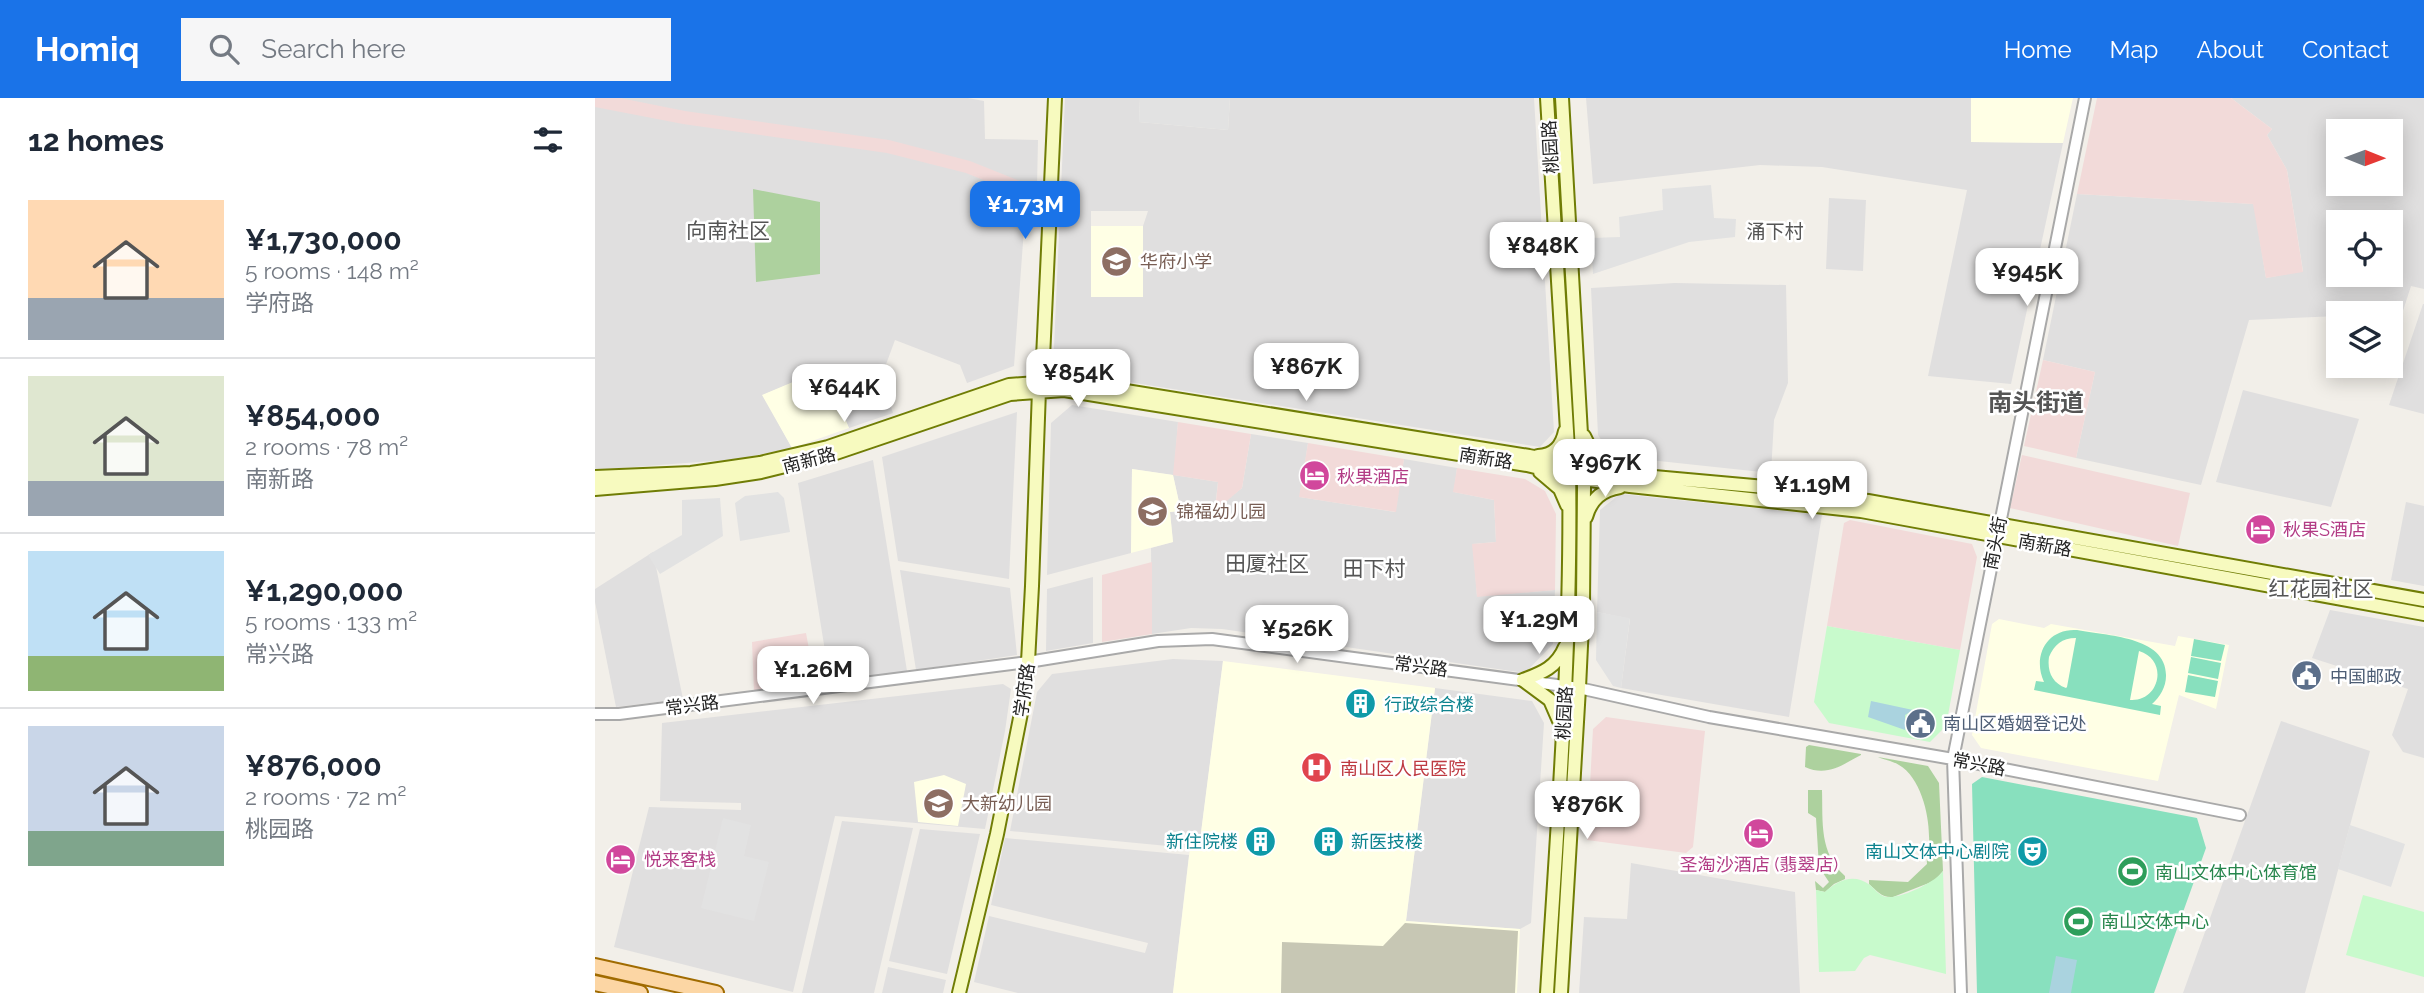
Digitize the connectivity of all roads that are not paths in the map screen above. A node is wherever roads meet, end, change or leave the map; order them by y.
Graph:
1 (1048, 98) edge
2 (1055, 98) edge
3 (1547, 98) edge
4 (1562, 98) edge
5 (2085, 98) edge
6 (1039, 386) junction
7 (1567, 423) junction
8 (1581, 431) junction
9 (1528, 460) junction
10 (1569, 470) junction
11 (1583, 473) junction
12 (595, 477) edge
13 (1631, 480) junction
14 (595, 489) edge
15 (1569, 517) junction
16 (1583, 527) junction
17 (1997, 530) junction
18 (2424, 600) edge
19 (2424, 614) edge
20 (1567, 640) junction
21 (1028, 662) junction
22 (1523, 680) junction
23 (1566, 686) junction
24 (1579, 688) junction
25 (595, 714) edge
26 (1563, 731) junction
27 (1953, 759) junction
28 (2240, 815) dead end
29 (595, 966) edge
30 (595, 983) edge
31 (640, 993) edge
32 (716, 993) edge
33 (959, 993) edge
34 (1547, 993) edge
35 (1561, 993) edge
36 (1961, 993) edge

1 - 6 main road, 学府路
2 - 6 main road, 学府路
3 - 7 main road, 桃园路
4 - 8 main road, 桃园路
5 - 17 street, 南头街
6 - 9 main road, 南新路
6 - 12 main road, 南新路
6 - 14 main road, 南新路
6 - 21 main road, 学府路
7 - 9 main road
7 - 10 main road, 桃园路
8 - 11 main road, 桃园路
8 - 13 main road
9 - 10 main road, 南新路
9 - 15 main road
10 - 11 main road, 南新路
10 - 15 main road, 桃园路
11 - 13 main road, 南新路
11 - 16 main road, 桃园路
13 - 16 main road
13 - 17 main road, 南新路
15 - 20 main road, 桃园路
16 - 24 main road, 桃园路
17 - 18 main road, 南新路
17 - 19 main road, 南新路
17 - 27 street, 南头街
20 - 22 main road
20 - 23 main road, 桃园路
21 - 22 street, 常兴路
21 - 25 street, 常兴路
21 - 33 main road, 学府路
22 - 23 street, 常兴路
22 - 26 main road
23 - 24 street, 常兴路
23 - 26 main road, 桃园路
24 - 27 street, 常兴路
24 - 35 main road, 桃园路
26 - 34 main road, 桃园路
27 - 28 street, 常兴路
27 - 36 street, 南头街
29 - 32 main road
30 - 31 main road

